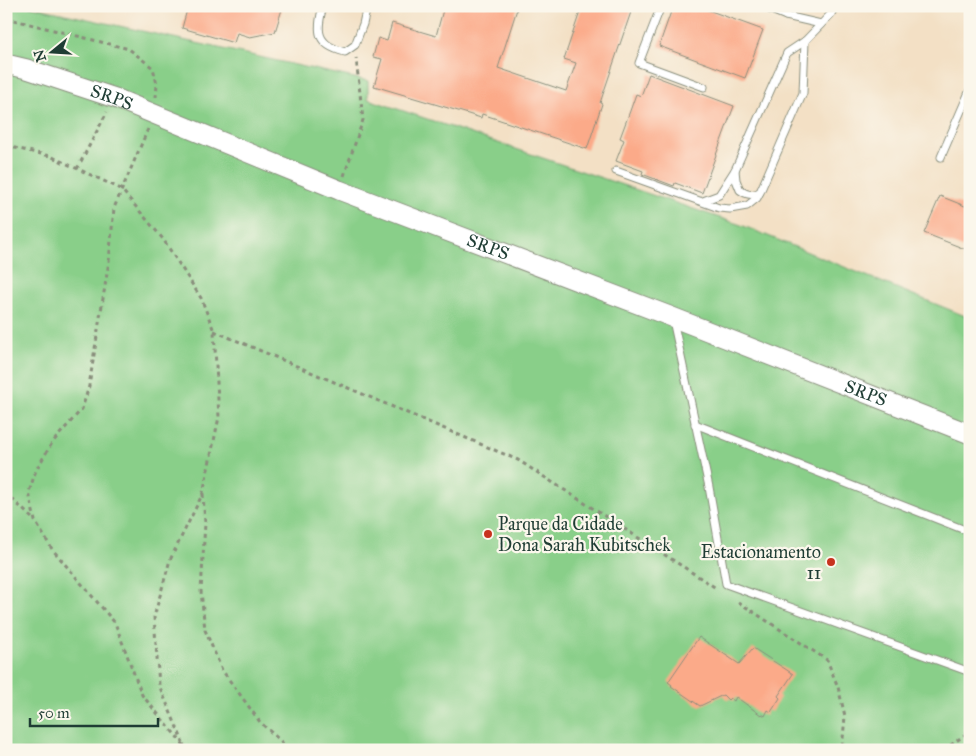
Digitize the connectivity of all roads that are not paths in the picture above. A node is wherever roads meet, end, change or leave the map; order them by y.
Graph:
1 (323, 6) edge
2 (367, 6) edge
3 (662, 6) edge
4 (762, 6) edge
5 (789, 6) edge
6 (835, 6) edge
7 (786, 16) junction
8 (821, 24) junction
9 (805, 41) junction
10 (6, 64) edge
11 (704, 87) dead end
12 (970, 90) edge
13 (941, 157) dead end
14 (735, 170) junction
15 (616, 171) dead end
16 (760, 192) junction
17 (703, 201) junction
18 (672, 317) junction
19 (696, 424) junction
20 (970, 434) edge
21 (970, 532) edge
22 (970, 672) edge

1 - 2 lane
3 - 11 lane
4 - 7 lane
5 - 7 lane
6 - 8 lane
7 - 8 lane
8 - 9 lane
9 - 14 lane
9 - 16 lane
10 - 18 main road, SRPS
12 - 13 lane
14 - 16 lane
14 - 17 lane
15 - 17 lane
16 - 17 lane
18 - 19 lane
18 - 20 main road, SRPS
19 - 21 lane
19 - 22 lane

